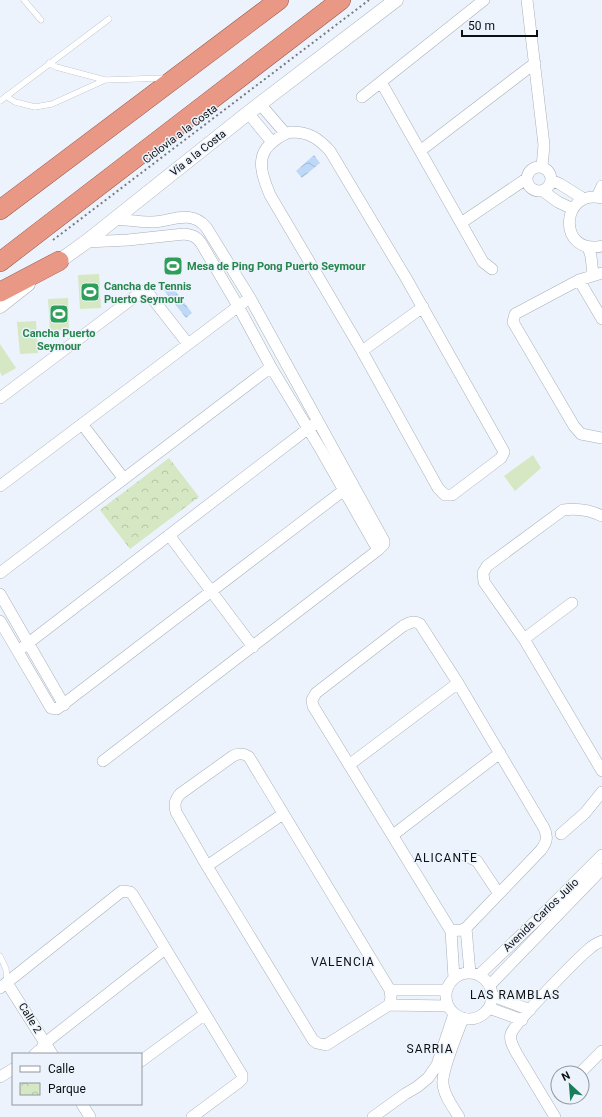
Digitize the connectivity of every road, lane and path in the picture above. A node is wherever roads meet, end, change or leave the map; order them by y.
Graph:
1 (24, 0) edge
2 (279, 0) edge
3 (341, 0) edge
4 (369, 0) edge
5 (396, 0) edge
6 (484, 0) edge
7 (527, 0) edge
8 (109, 19) dead end
9 (41, 20) dead end
10 (49, 63) junction
11 (535, 63) junction
12 (176, 78) junction
13 (105, 80) junction
14 (381, 82) junction
15 (6, 96) junction
16 (362, 97) dead end
17 (0, 101) edge
18 (260, 104) junction
19 (248, 113) junction
20 (285, 133) junction
21 (272, 142) junction
22 (420, 151) junction
23 (542, 167) junction
24 (526, 179) junction
25 (551, 180) junction
26 (602, 186) edge
27 (543, 190) junction
28 (600, 198) edge
29 (584, 199) junction
30 (573, 209) junction
31 (0, 210) edge
32 (115, 219) junction
33 (461, 223) junction
34 (86, 242) junction
35 (50, 243) dead end
36 (602, 246) edge
37 (588, 247) junction
38 (59, 261) junction
39 (0, 262) edge
40 (492, 269) dead end
41 (598, 274) edge
42 (579, 280) junction
43 (0, 292) edge
44 (250, 298) junction
45 (0, 306) edge
46 (238, 306) junction
47 (423, 308) junction
48 (602, 319) edge
49 (188, 344) junction
50 (362, 351) junction
51 (271, 367) junction
52 (0, 398) edge
53 (317, 421) junction
54 (82, 424) junction
55 (308, 428) junction
56 (602, 438) edge
57 (124, 479) junction
58 (0, 486) edge
59 (344, 490) junction
60 (602, 516) edge
61 (169, 535) junction
62 (378, 550) junction
63 (0, 573) edge
64 (211, 590) junction
65 (0, 594) edge
66 (572, 603) dead end
67 (0, 620) edge
68 (524, 639) junction
69 (28, 644) junction
70 (253, 647) junction
71 (18, 651) junction
72 (458, 683) junction
73 (64, 705) junction
74 (500, 753) junction
75 (103, 762) dead end
76 (348, 765) junction
77 (602, 771) edge
78 (602, 792) edge
79 (283, 814) junction
80 (561, 834) dead end
81 (393, 835) junction
82 (602, 855) edge
83 (466, 856) dead end
84 (207, 866) junction
85 (597, 870) edge
86 (499, 894) junction
87 (466, 928) junction
88 (451, 931) junction
89 (602, 941) edge
90 (165, 949) junction
91 (0, 956) edge
92 (475, 974) junction
93 (454, 978) junction
94 (4, 985) edge
95 (490, 985) junction
96 (390, 990) junction
97 (447, 990) junction
98 (493, 996) junction
99 (389, 1005) junction
100 (489, 1008) junction
101 (530, 1010) junction
102 (455, 1013) junction
103 (206, 1014) junction
104 (522, 1020) junction
105 (45, 1043) junction
106 (602, 1051) edge
107 (36, 1053) edge
108 (51, 1053) edge
109 (142, 1060) edge
110 (588, 1065) edge
111 (12, 1069) edge
112 (0, 1077) edge
113 (84, 1105) edge
114 (90, 1117) edge
115 (192, 1117) edge
116 (373, 1117) edge
117 (459, 1117) edge
118 (555, 1117) edge

1 - 9 lane
2 - 12 highway
3 - 39 highway
4 - 35 path, Ciclovía a la Costa
5 - 18 street, Vía a la Costa
6 - 14 street
7 - 11 street
8 - 10 lane
10 - 13 lane
10 - 15 lane
11 - 22 street
11 - 23 street
12 - 13 lane
12 - 31 highway
13 - 15 lane
14 - 16 street
14 - 22 street
15 - 17 lane
18 - 19 street, Vía a la Costa
18 - 20 street
19 - 21 street
19 - 32 street, Vía a la Costa
20 - 21 street
20 - 47 street
21 - 50 street
22 - 33 street
23 - 24 street
23 - 25 street
24 - 27 street
24 - 33 street
25 - 27 street
25 - 29 street
26 - 28 street
27 - 30 street
28 - 29 street
29 - 30 street
30 - 37 street
32 - 34 street, Vía a la Costa
32 - 44 street
33 - 40 street
34 - 38 street, Vía a la Costa
34 - 46 street
36 - 37 street
37 - 41 street
38 - 43 highway
38 - 45 street, Vía a la Costa
41 - 42 street
42 - 48 street
42 - 56 street
44 - 46 street
44 - 53 street
46 - 49 street
46 - 51 street
47 - 50 street
47 - 50 street
49 - 52 street
49 - 54 street
51 - 55 street
51 - 57 street
53 - 55 street
53 - 62 street
54 - 57 street
54 - 58 street
55 - 59 street
55 - 61 street
57 - 63 street
59 - 62 street
59 - 64 street
60 - 68 street
61 - 64 street
61 - 69 street
62 - 70 street
64 - 70 street
64 - 73 street
65 - 69 street
66 - 68 street
67 - 71 street
68 - 77 street
69 - 71 street
69 - 73 street
70 - 75 street
71 - 73 street
72 - 74 street
72 - 76 street
72 - 76 street
74 - 81 street
74 - 86 street
76 - 81 street
78 - 80 street
79 - 84 street
79 - 84 street
79 - 96 street
81 - 88 street
82 - 85 street, Avenida Carlos Julio
83 - 86 street
84 - 99 street
85 - 92 street, Avenida Carlos Julio
85 - 95 street, Avenida Carlos Julio
86 - 87 street
87 - 88 street
87 - 92 street
88 - 93 street
89 - 101 street
90 - 94 street
90 - 103 street
90 - 105 street
91 - 94 lane
92 - 93 street
92 - 95 street
93 - 97 street
94 - 105 street, Calle 2
95 - 98 street
96 - 97 street
96 - 99 street
97 - 102 street
98 - 100 street
98 - 101 street
99 - 102 street
100 - 102 street
100 - 104 street
101 - 104 street
102 - 116 street
102 - 117 street
103 - 109 street
103 - 115 street
104 - 118 street
105 - 107 street
105 - 108 street, Calle 2
106 - 110 street
111 - 112 street
113 - 114 street

